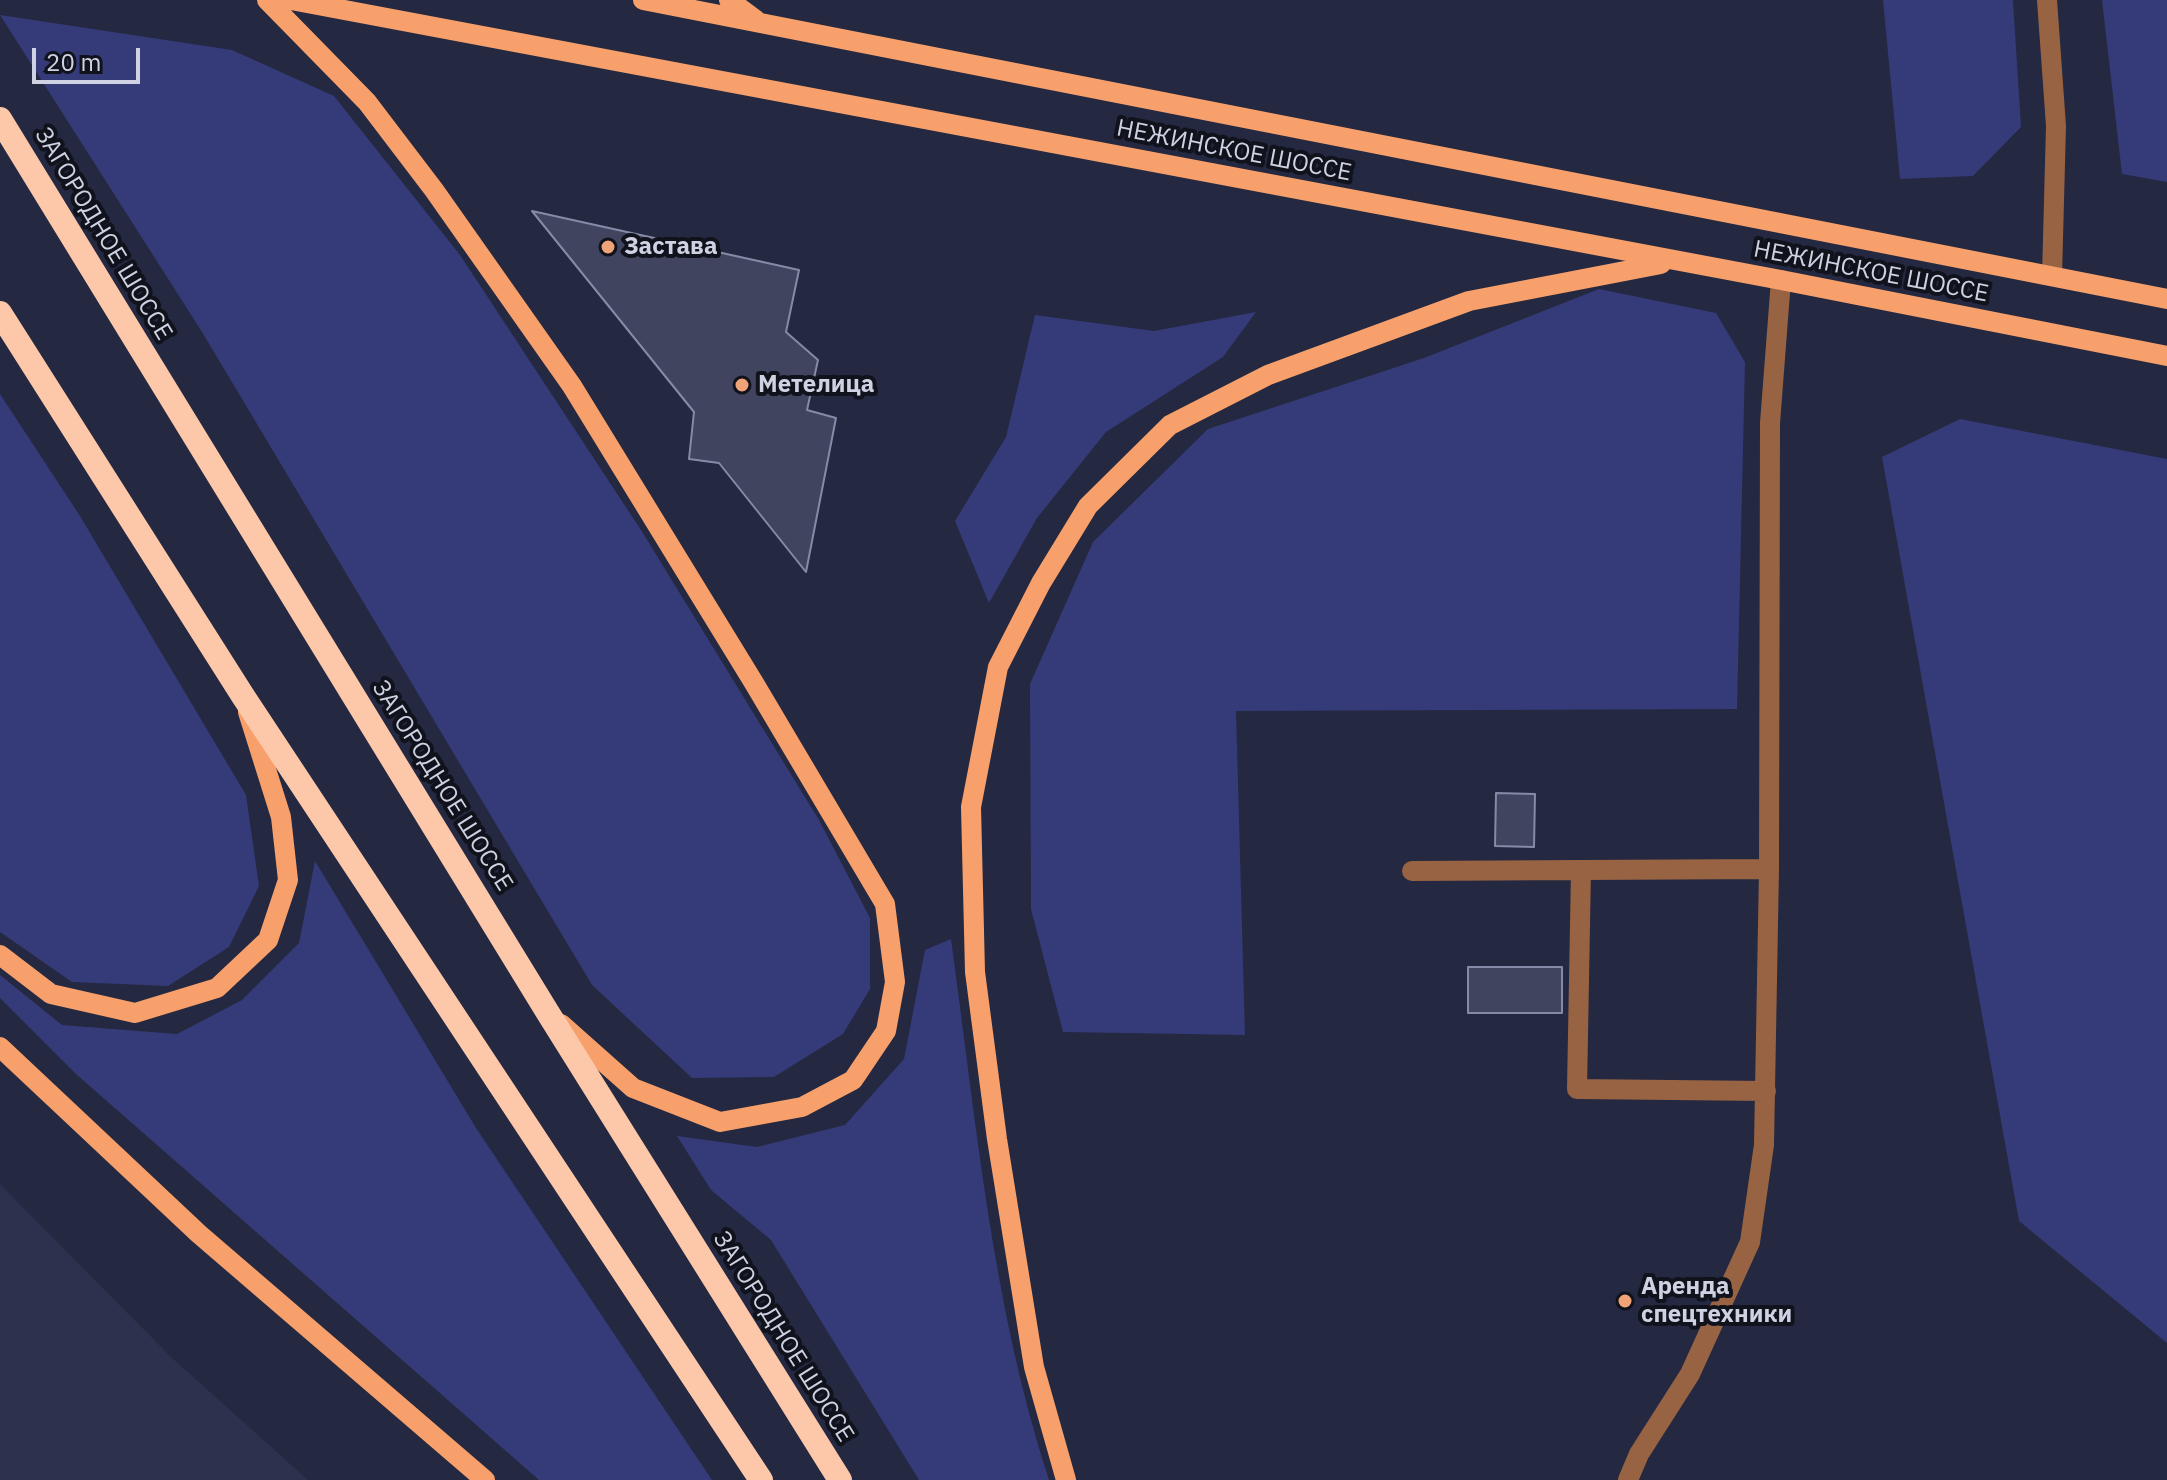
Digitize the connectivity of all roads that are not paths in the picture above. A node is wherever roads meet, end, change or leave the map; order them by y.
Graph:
1 (267, 0) edge
2 (291, 0) edge
3 (643, 0) edge
4 (729, 0) edge
5 (2047, 0) edge
6 (763, 24) junction
7 (0, 119) edge
8 (1674, 261) junction
9 (2052, 276) junction
10 (1781, 280) junction
11 (2167, 299) edge
12 (0, 313) edge
13 (2167, 356) edge
14 (243, 696) junction
15 (1769, 869) junction
16 (1581, 870) junction
17 (1412, 871) dead end
18 (0, 955) edge
19 (548, 1013) junction
20 (0, 1047) edge
21 (1766, 1091) junction
22 (485, 1480) edge
23 (761, 1480) edge
24 (840, 1480) edge
25 (1066, 1480) edge
26 (1628, 1480) edge

1 - 19 main road
2 - 8 main road, НЕЖИНСКОЕ ШОССЕ
3 - 6 main road, НЕЖИНСКОЕ ШОССЕ
4 - 6 main road
5 - 9 street
6 - 9 main road, НЕЖИНСКОЕ ШОССЕ
7 - 19 highway, ЗАГОРОДНОЕ ШОССЕ
8 - 10 main road, НЕЖИНСКОЕ ШОССЕ
8 - 25 main road
9 - 11 main road, НЕЖИНСКОЕ ШОССЕ
10 - 13 main road, НЕЖИНСКОЕ ШОССЕ
10 - 15 street
12 - 14 highway
14 - 18 main road
14 - 23 highway
15 - 16 street
15 - 21 street
16 - 17 street
16 - 21 street
19 - 24 highway, ЗАГОРОДНОЕ ШОССЕ
20 - 22 main road
21 - 26 street

